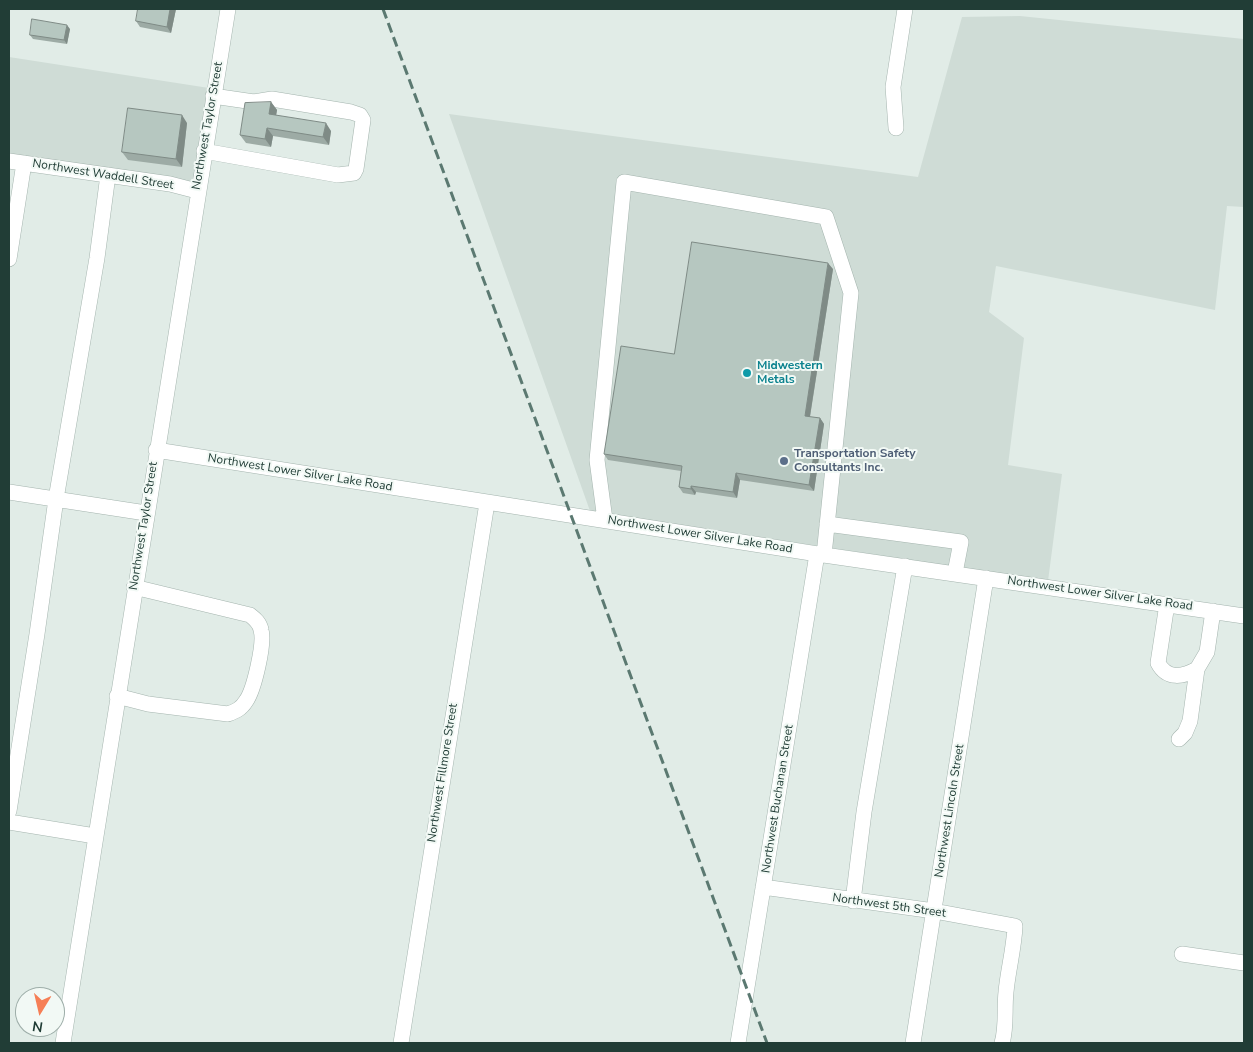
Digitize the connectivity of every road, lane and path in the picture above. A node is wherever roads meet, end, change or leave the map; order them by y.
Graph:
1 (228, 9) edge
2 (905, 9) edge
3 (213, 96) junction
4 (896, 128) dead end
5 (204, 151) junction
6 (16, 162) edge
7 (108, 175) junction
8 (197, 191) junction
9 (9, 259) edge
10 (156, 450) junction
11 (9, 492) edge
12 (56, 499) junction
13 (487, 503) junction
14 (146, 513) junction
15 (605, 520) junction
16 (827, 524) junction
17 (820, 554) junction
18 (905, 566) junction
19 (955, 574) junction
20 (986, 578) junction
21 (134, 587) junction
22 (1167, 604) junction
23 (1213, 611) junction
24 (1244, 616) edge
25 (1197, 669) junction
26 (117, 696) junction
27 (1179, 739) dead end
28 (9, 811) edge
29 (9, 822) edge
30 (94, 836) junction
31 (763, 887) junction
32 (852, 901) junction
33 (934, 911) junction
34 (1182, 954) dead end
35 (1244, 963) edge
36 (63, 1043) edge
37 (401, 1043) edge
38 (738, 1043) edge
39 (913, 1043) edge
40 (1002, 1043) edge

1 - 3 street, Northwest Taylor Street
2 - 4 street
3 - 5 street, Northwest Taylor Street
3 - 5 street
5 - 8 street, Northwest Taylor Street
6 - 7 street, Northwest Waddell Street
6 - 9 street
7 - 8 street, Northwest Waddell Street
7 - 12 street
8 - 10 street, Northwest Taylor Street
10 - 13 street, Northwest Lower Silver Lake Road
10 - 14 street, Northwest Taylor Street
11 - 12 street
12 - 14 street
12 - 28 street
13 - 15 street, Northwest Lower Silver Lake Road
13 - 37 street, Northwest Fillmore Street
14 - 21 street, Northwest Taylor Street
15 - 16 street, Northwest Buchanan Street
15 - 17 street, Northwest Lower Silver Lake Road
16 - 17 street, Northwest Buchanan Street
16 - 19 street
17 - 18 street, Northwest Lower Silver Lake Road
17 - 31 street, Northwest Buchanan Street
18 - 19 street, Northwest Lower Silver Lake Road
18 - 32 street
19 - 20 street, Northwest Lower Silver Lake Road
20 - 22 street, Northwest Lower Silver Lake Road
20 - 33 street, Northwest Lincoln Street
21 - 26 street, Northwest Taylor Street
21 - 26 street
22 - 23 street, Northwest Lower Silver Lake Road
22 - 25 street
23 - 24 street, Northwest Lower Silver Lake Road
23 - 25 street
25 - 27 street
26 - 30 street, Northwest Taylor Street
29 - 30 street
30 - 36 street, Northwest Taylor Street
31 - 32 street, Northwest 5th Street
31 - 38 street, Northwest Buchanan Street
32 - 33 street, Northwest 5th Street
33 - 39 street, Northwest Lincoln Street
33 - 40 street, Northwest 5th Street
34 - 35 street

